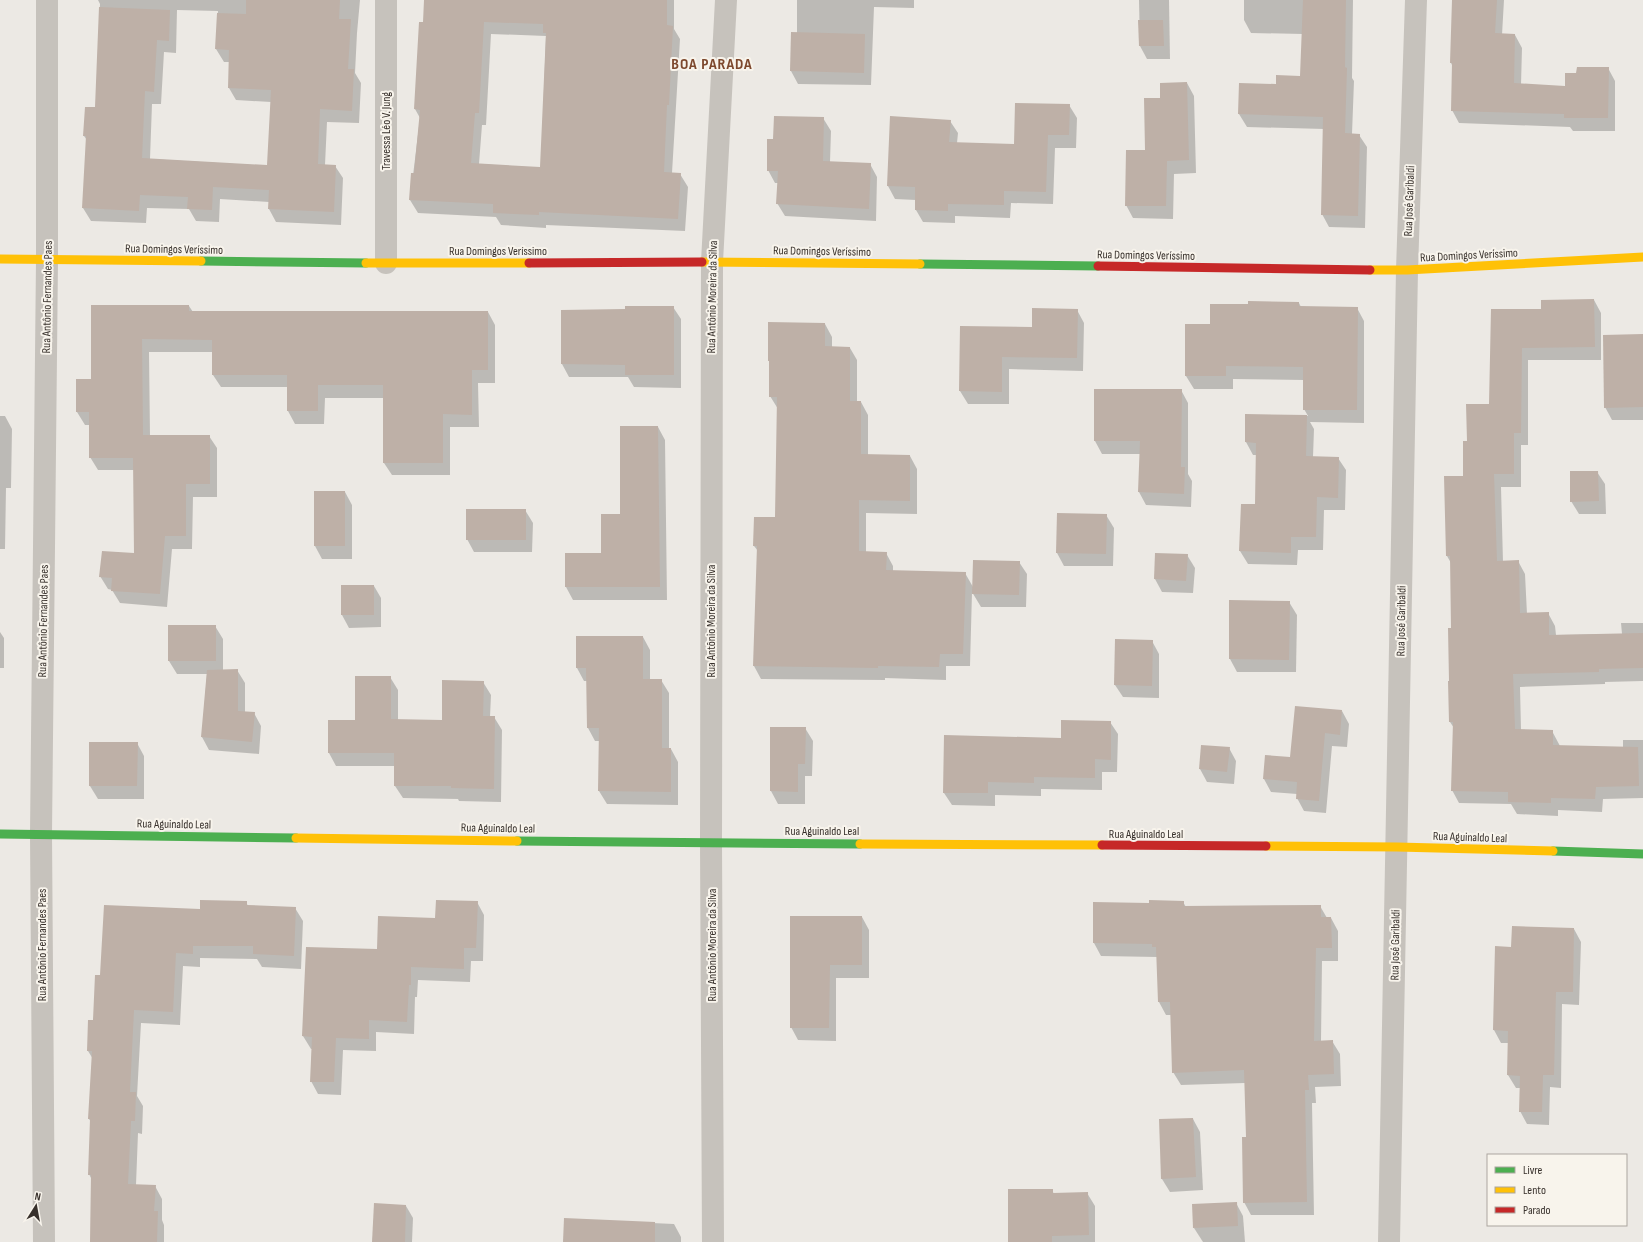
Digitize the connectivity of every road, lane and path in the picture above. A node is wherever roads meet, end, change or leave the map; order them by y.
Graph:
1 (48, 0) edge
2 (386, 0) edge
3 (726, 0) edge
4 (1416, 0) edge
5 (1643, 257) edge
6 (0, 259) edge
7 (47, 260) junction
8 (712, 262) junction
9 (386, 263) junction
10 (1407, 270) junction
11 (0, 834) edge
12 (41, 834) junction
13 (711, 843) junction
14 (1397, 847) junction
15 (1643, 854) edge
16 (44, 1242) edge
17 (713, 1242) edge
18 (1389, 1242) edge

1 - 7 street, Rua Antônio Fernandes Paes
2 - 9 street, Travessa Léo V. Jung
3 - 8 street, Rua Antônio Moreira da Silva
4 - 10 street, Rua José Garibaldi
5 - 10 street, Rua Domingos Veríssimo
6 - 7 street, Rua Domingos Veríssimo
7 - 9 street, Rua Domingos Veríssimo
7 - 12 street, Rua Antônio Fernandes Paes
8 - 9 street, Rua Domingos Veríssimo
8 - 10 street, Rua Domingos Veríssimo
8 - 13 street, Rua Antônio Moreira da Silva
10 - 14 street, Rua José Garibaldi
11 - 12 street, Rua Aguinaldo Leal
12 - 13 street, Rua Aguinaldo Leal
12 - 16 street, Rua Antônio Fernandes Paes
13 - 14 street, Rua Aguinaldo Leal
13 - 17 street, Rua Antônio Moreira da Silva
14 - 15 street, Rua Aguinaldo Leal
14 - 18 street, Rua José Garibaldi

